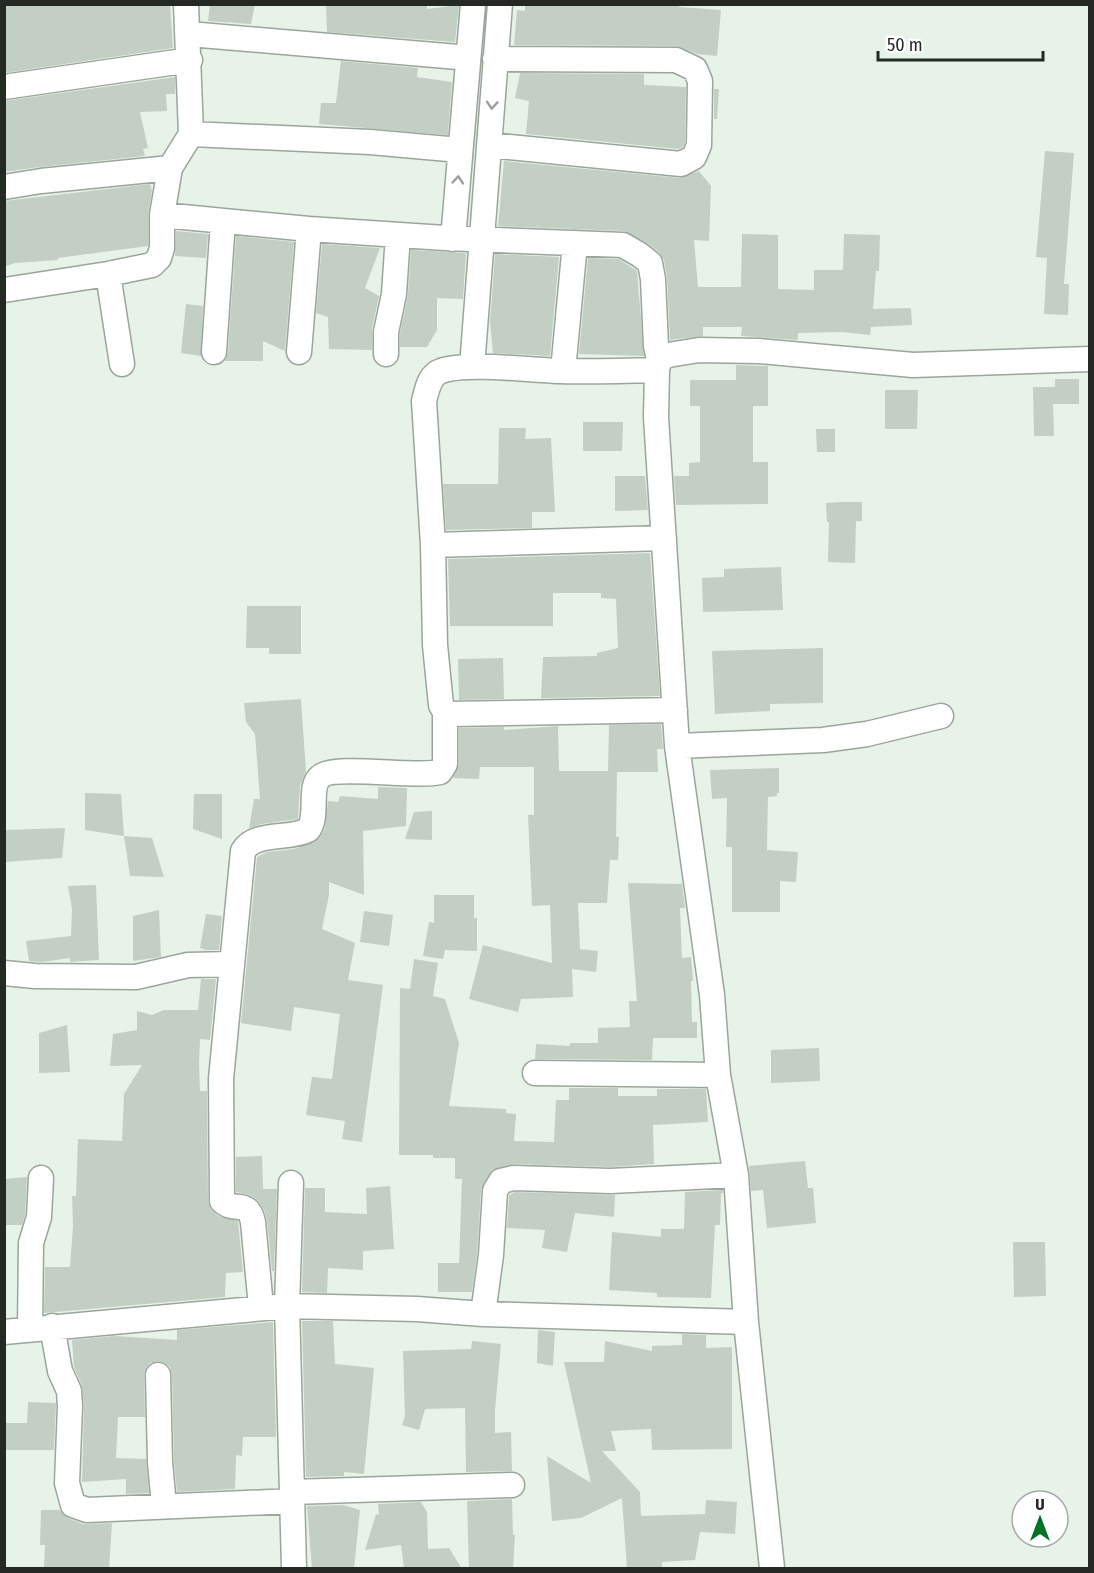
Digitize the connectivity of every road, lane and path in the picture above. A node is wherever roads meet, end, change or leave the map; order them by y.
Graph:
1 (186, 4) edge
2 (473, 4) edge
3 (500, 4) edge
4 (189, 34) junction
5 (468, 56) junction
6 (495, 58) junction
7 (190, 60) junction
8 (4, 87) edge
9 (191, 134) junction
10 (489, 145) junction
11 (460, 150) junction
12 (170, 168) junction
13 (4, 187) edge
14 (162, 215) junction
15 (223, 221) junction
16 (309, 229) junction
17 (398, 235) junction
18 (453, 239) junction
19 (481, 240) junction
20 (575, 243) junction
21 (108, 274) junction
22 (4, 290) edge
23 (214, 352) dead end
24 (299, 352) dead end
25 (386, 354) dead end
26 (1089, 359) edge
27 (122, 364) dead end
28 (658, 365) junction
29 (472, 367) junction
30 (563, 371) junction
31 (664, 538) junction
32 (433, 545) junction
33 (675, 710) junction
34 (445, 712) junction
35 (941, 716) dead end
36 (677, 746) junction
37 (232, 964) junction
38 (4, 973) edge
39 (535, 1072) dead end
40 (718, 1075) junction
41 (736, 1175) junction
42 (41, 1178) dead end
43 (291, 1183) dead end
44 (286, 1305) junction
45 (261, 1307) junction
46 (483, 1314) junction
47 (746, 1322) junction
48 (41, 1327) junction
49 (4, 1332) edge
50 (158, 1375) dead end
51 (513, 1485) dead end
52 (292, 1496) junction
53 (164, 1506) junction
54 (294, 1569) edge
55 (772, 1569) edge

1 - 4 street
2 - 5 street
3 - 6 street
4 - 5 street
4 - 7 street
5 - 11 street
6 -> 10 street
6 - 10 street
7 - 8 street
7 - 9 street
9 - 11 street
9 - 12 street
10 - 19 street
18 -> 11 street
12 - 13 street
12 - 14 street
14 - 15 street
14 - 21 street
15 - 16 street
15 - 23 street
16 - 17 street
16 - 24 street
17 - 18 street
17 - 25 street
18 - 19 street
19 - 20 street
19 - 29 street
20 - 28 street
20 - 30 street
21 - 22 street
21 - 27 street
26 - 28 street
28 - 30 street
28 - 31 street
29 - 30 street
29 - 32 street
31 - 32 street
31 - 33 street
32 - 34 street
33 - 34 street
33 - 36 street
34 - 37 street
35 - 36 street
36 - 40 street
37 - 38 street
37 - 45 street
39 - 40 street
40 - 41 street
41 - 46 street
41 - 47 street
42 - 48 street
43 - 44 street
44 - 45 street
44 - 46 street
44 - 52 street
45 - 48 street
46 - 47 street
47 - 55 street
48 - 49 street
48 - 53 street
50 - 53 street
51 - 52 street
52 - 53 street
52 - 54 street

